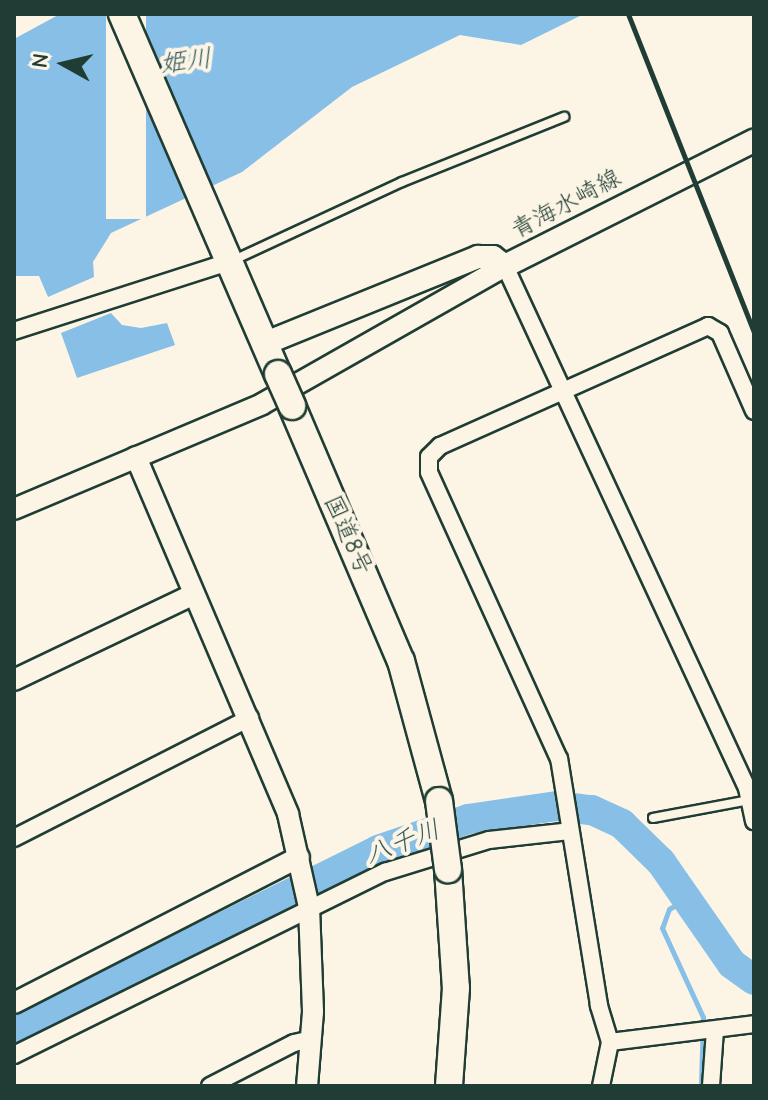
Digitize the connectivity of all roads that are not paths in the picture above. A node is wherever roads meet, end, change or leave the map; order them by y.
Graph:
1 (122, 14) edge
2 (564, 117) dead end
3 (754, 141) edge
4 (230, 263) junction
5 (505, 266) junction
6 (14, 331) edge
7 (260, 332) junction
8 (561, 390) junction
9 (754, 411) edge
10 (136, 457) junction
11 (14, 509) edge
12 (194, 594) junction
13 (14, 680) edge
14 (250, 718) junction
15 (751, 800) edge
16 (653, 818) dead end
17 (754, 821) edge
18 (570, 831) junction
19 (14, 838) edge
20 (299, 857) junction
21 (309, 907) junction
22 (14, 1003) edge
23 (754, 1024) edge
24 (715, 1030) junction
25 (312, 1039) junction
26 (610, 1042) junction
27 (14, 1055) edge
28 (210, 1086) edge
29 (307, 1086) edge
30 (449, 1086) edge
31 (601, 1086) edge
32 (711, 1086) edge

1 - 4 highway, 国道8号
2 - 4 lane
3 - 5 main road, 青海水崎線
4 - 6 street
4 - 7 highway, 国道8号
5 - 7 main road, 青海水崎線
5 - 8 street
5 - 10 street
7 - 30 highway, 国道8号, bridge
8 - 9 street
8 - 15 street
8 - 18 street
10 - 11 street
10 - 12 street
12 - 13 street
12 - 14 street
14 - 19 street
14 - 20 street
15 - 16 lane
15 - 17 street
18 - 21 street
18 - 26 street
20 - 21 street
20 - 22 street
21 - 25 street
21 - 27 street
23 - 24 street
24 - 26 street
24 - 32 street
25 - 28 street
25 - 29 street
26 - 31 street

